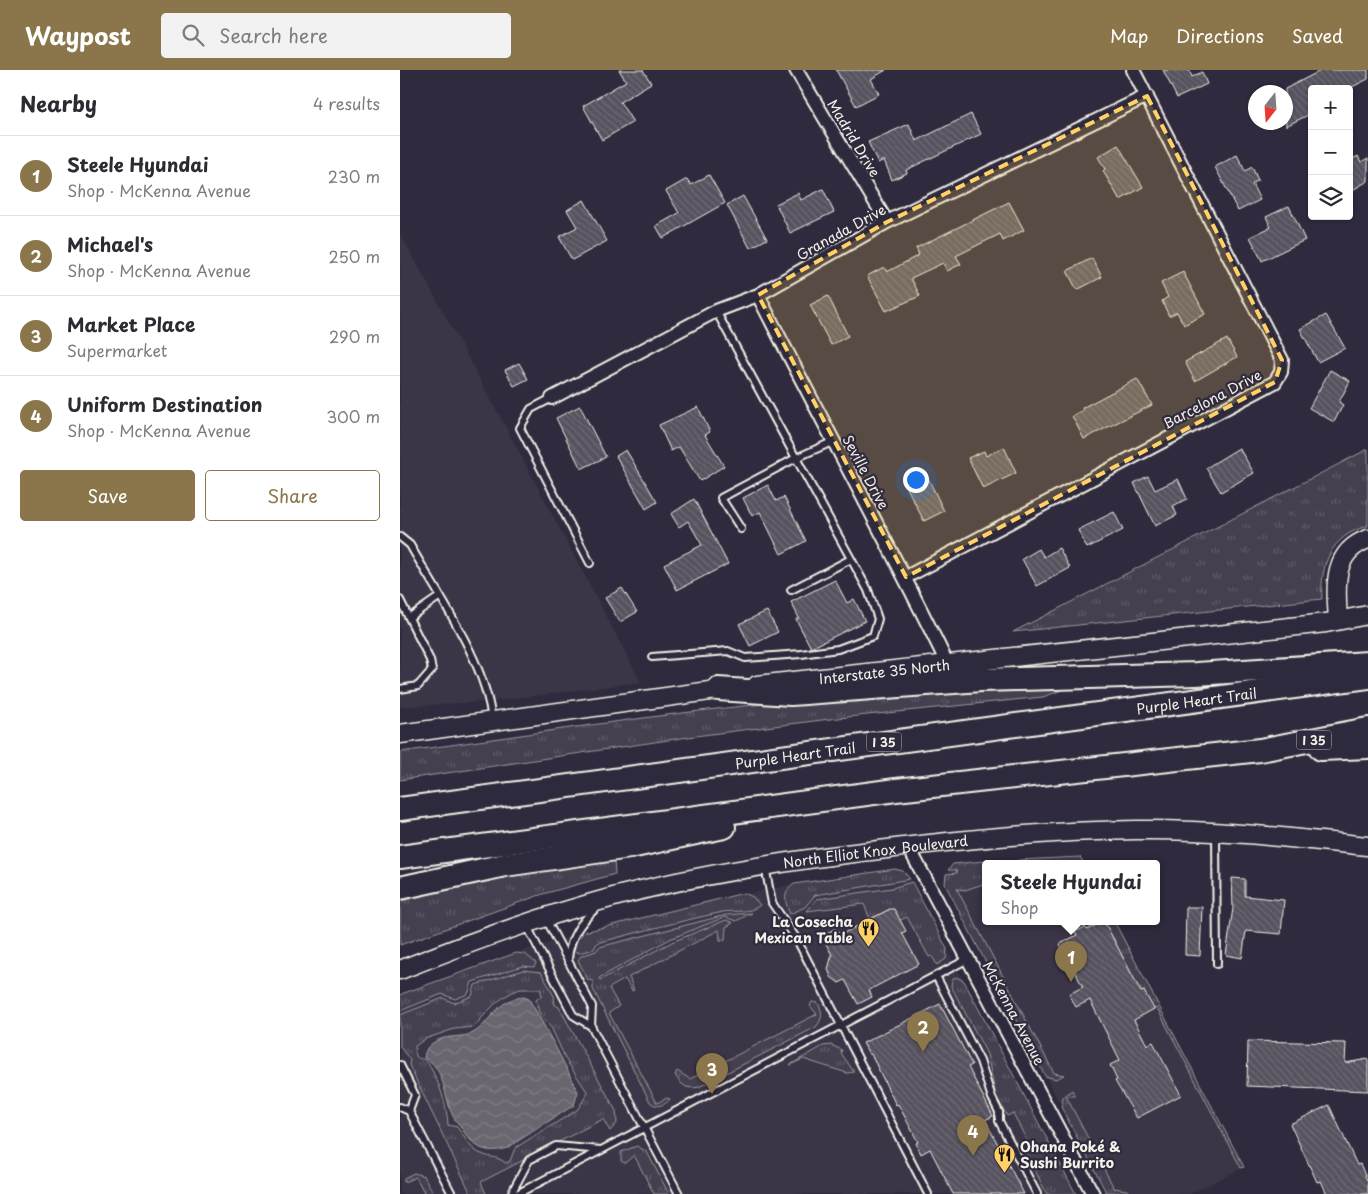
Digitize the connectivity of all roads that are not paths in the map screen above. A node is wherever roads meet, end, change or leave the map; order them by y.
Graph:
1 (796, 70) edge
2 (1133, 70) edge
3 (1147, 96) junction
4 (886, 222) junction
5 (758, 295) junction
6 (716, 311) junction
7 (552, 398) joint
8 (832, 442) junction
9 (796, 458) junction
10 (741, 530) dead end
11 (400, 537) edge
12 (1368, 540) edge
13 (851, 559) junction
14 (590, 563) dead end
15 (906, 577) junction
16 (792, 590) dead end
17 (439, 597) junction
18 (400, 600) edge
19 (1368, 615) edge
20 (410, 617) junction
21 (1338, 620) junction
22 (652, 657) dead end
23 (947, 663) junction
24 (1368, 663) edge
25 (1368, 677) edge
26 (400, 689) edge
27 (718, 689) junction
28 (492, 721) junction
29 (1368, 729) edge
30 (400, 734) edge
31 (1368, 747) edge
32 (1260, 750) junction
33 (896, 790) junction
34 (400, 808) edge
35 (1216, 834) junction
36 (908, 846) junction
37 (1368, 846) edge
38 (400, 857) edge
39 (765, 865) junction
40 (400, 888) edge
41 (603, 900) junction
42 (546, 918) junction
43 (526, 924) junction
44 (568, 959) junction
45 (968, 959) junction
46 (1216, 964) dead end
47 (401, 974) edge
48 (936, 976) junction
49 (591, 1026) junction
50 (841, 1026) junction
51 (400, 1066) edge
52 (400, 1107) edge
53 (409, 1111) junction
54 (645, 1128) junction
55 (602, 1150) junction
56 (452, 1194) edge
57 (511, 1194) edge
58 (517, 1194) edge
59 (679, 1194) edge
60 (928, 1194) edge
61 (1037, 1194) edge
62 (1093, 1194) edge

1 - 4 street, Madrid Drive
2 - 3 street, Barcelona Drive
3 - 4 street, Granada Drive
3 - 15 street, Barcelona Drive
4 - 5 street, Granada Drive
5 - 6 street, Granada Drive
5 - 8 street, Seville Drive
6 - 7 street, Granada Drive
6 - 9 lane
7 - 14 lane
8 - 9 lane
8 - 15 street, Seville Drive
9 - 10 lane
9 - 13 lane
11 - 17 lane
12 - 21 main road
13 - 16 lane
13 - 22 lane
15 - 23 street, Seville Drive
17 - 20 lane
17 - 28 lane
18 - 20 lane
19 - 21 main road, Interstate 35 North
20 - 26 lane
21 - 23 main road, Interstate 35 North
23 - 27 main road, Interstate 35 North
24 - 27 highway
25 - 34 highway, Purple Heart Trail / I 35
27 - 28 main road, Interstate 35 North
28 - 30 main road, Interstate 35 North
29 - 32 highway, I 35
31 - 32 highway
32 - 33 highway, I 35
33 - 38 highway, I 35
33 - 40 highway
35 - 36 main road, North Elliot Knox Boulevard
35 - 37 main road, North Elliot Knox Boulevard
35 - 46 lane
36 - 39 main road, North Elliot Knox Boulevard
36 - 45 street, McKenna Avenue
39 - 41 main road, North Elliot Knox Boulevard
39 - 50 lane
41 - 42 main road, North Elliot Knox Boulevard
41 - 44 lane
42 - 43 main road, North Elliot Knox Boulevard
42 - 44 lane
43 - 47 main road, North Elliot Knox Boulevard
43 - 49 lane
44 - 49 lane
45 - 48 lane
45 - 62 street, McKenna Avenue
48 - 50 lane
48 - 61 lane
49 - 54 lane
50 - 54 lane
50 - 60 lane
51 - 53 lane
52 - 53 lane
53 - 56 lane
54 - 55 lane
54 - 59 lane
55 - 57 lane
55 - 58 lane

